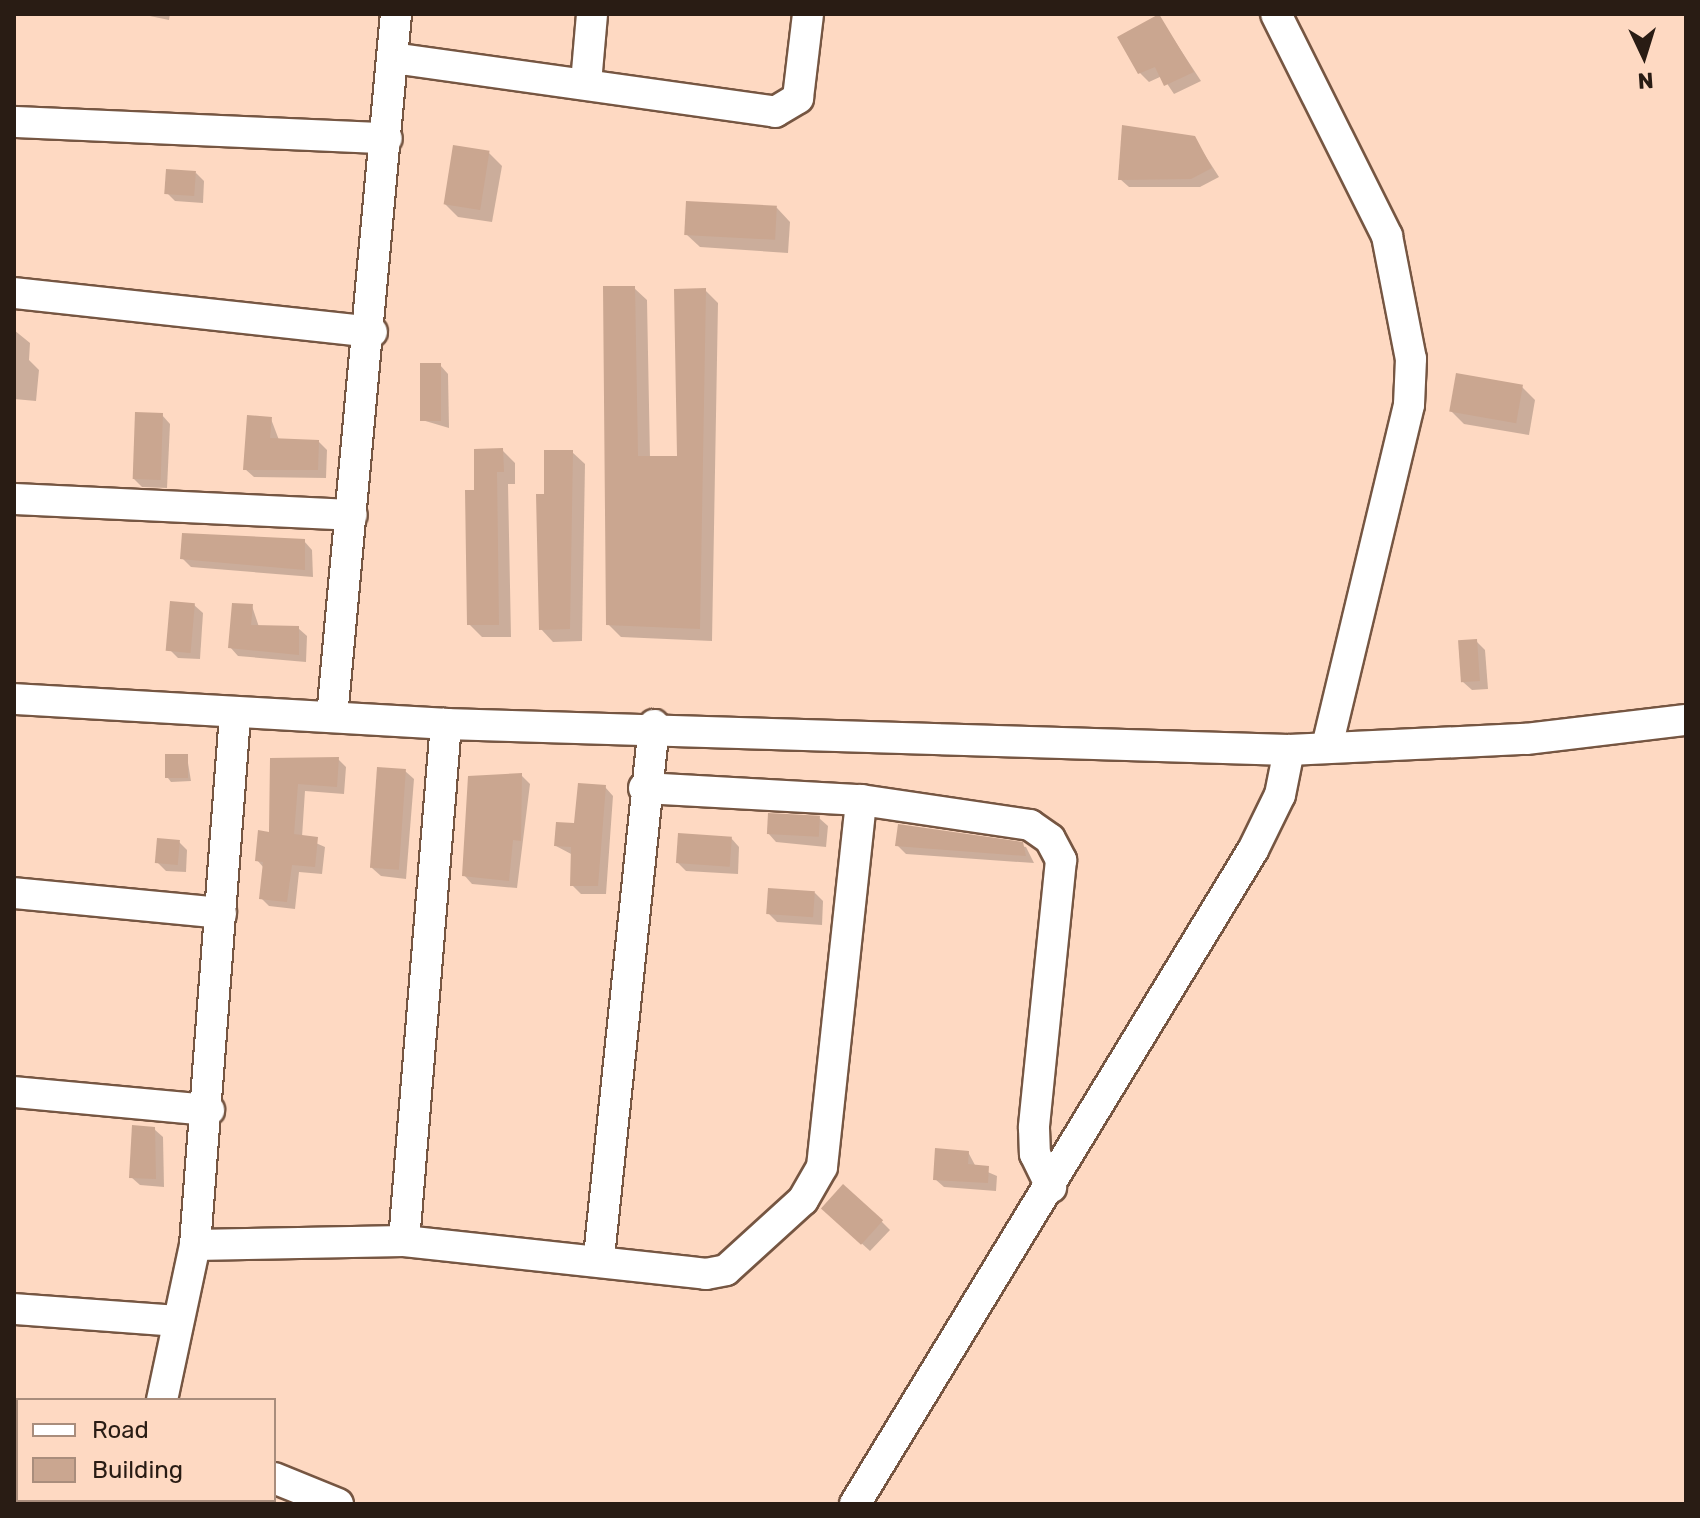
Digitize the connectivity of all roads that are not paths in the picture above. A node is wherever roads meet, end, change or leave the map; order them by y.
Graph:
1 (396, 14) edge
2 (592, 14) edge
3 (808, 14) edge
4 (1276, 14) edge
5 (393, 58) junction
6 (586, 83) junction
7 (14, 122) edge
8 (387, 138) junction
9 (14, 293) edge
10 (372, 332) junction
11 (14, 499) edge
12 (352, 515) junction
13 (14, 699) edge
14 (235, 715) junction
15 (332, 717) junction
16 (1686, 720) edge
17 (446, 724) junction
18 (654, 725) junction
19 (1327, 746) junction
20 (1289, 750) junction
21 (644, 788) junction
22 (861, 800) junction
23 (14, 893) edge
24 (221, 913) junction
25 (14, 1092) edge
26 (209, 1110) junction
27 (1051, 1187) junction
28 (404, 1241) junction
29 (195, 1245) junction
30 (599, 1257) junction
31 (14, 1309) edge
32 (177, 1321) junction
33 (162, 1398) edge
34 (276, 1479) edge
35 (338, 1504) edge
36 (855, 1504) edge

1 - 5 street
2 - 6 street
3 - 6 street
4 - 19 street
5 - 6 street
5 - 8 street
7 - 8 street
8 - 10 street
9 - 10 street
10 - 12 street
11 - 12 street
12 - 15 street
13 - 14 street
14 - 15 street
14 - 24 street
15 - 17 street
16 - 19 street
17 - 18 street
17 - 28 street
18 - 20 street
18 - 21 street
19 - 20 street
20 - 27 street
21 - 22 street
21 - 30 street
22 - 27 street
22 - 30 street
23 - 24 street
24 - 26 street
25 - 26 street
26 - 29 street
27 - 36 street
28 - 29 street
28 - 30 street
29 - 32 street
31 - 32 street
32 - 33 street
34 - 35 street

